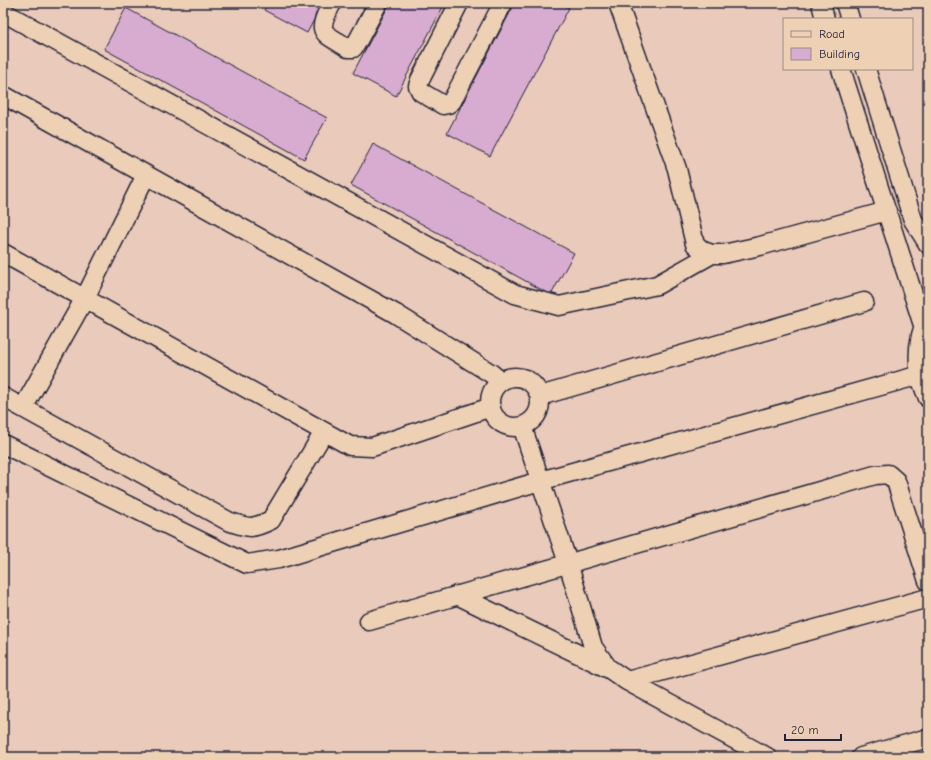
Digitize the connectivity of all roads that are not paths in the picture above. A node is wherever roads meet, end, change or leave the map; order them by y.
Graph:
1 (332, 3) edge
2 (378, 3) edge
3 (459, 3) edge
4 (503, 3) edge
5 (618, 3) edge
6 (821, 3) edge
7 (845, 3) edge
8 (3, 12) edge
9 (825, 18) edge
10 (850, 18) edge
11 (842, 70) edge
12 (866, 70) edge
13 (3, 95) edge
14 (146, 175) junction
15 (887, 211) junction
16 (928, 244) edge
17 (3, 253) edge
18 (712, 254) junction
19 (85, 298) junction
20 (864, 302) dead end
21 (926, 321) edge
22 (920, 376) junction
23 (500, 381) junction
24 (540, 396) junction
25 (3, 397) edge
26 (928, 398) edge
27 (491, 407) junction
28 (23, 408) junction
29 (522, 426) junction
30 (324, 432) junction
31 (3, 444) edge
32 (540, 481) junction
33 (568, 563) junction
34 (928, 581) edge
35 (457, 595) junction
36 (928, 598) edge
37 (369, 621) dead end
38 (608, 668) junction
39 (628, 681) junction
40 (928, 738) edge
41 (767, 757) edge
42 (861, 757) edge

1 - 2 street
3 - 4 street
5 - 18 street
6 - 9 street
7 - 10 street
8 - 18 street
11 - 15 street
12 - 16 street
13 - 14 street
14 - 19 street
14 - 23 street
15 - 18 street
15 - 21 street
17 - 19 street
19 - 28 street
19 - 30 street
20 - 24 street
21 - 22 street
22 - 26 street
22 - 32 street
23 - 24 street
23 - 27 street
24 - 29 street
25 - 28 street
27 - 29 street
27 - 30 street
28 - 30 street
29 - 32 street
31 - 32 street
32 - 33 street
33 - 34 street
33 - 35 street
33 - 38 street
35 - 37 street
35 - 38 street
36 - 39 street
38 - 39 street
39 - 41 street
40 - 42 street

